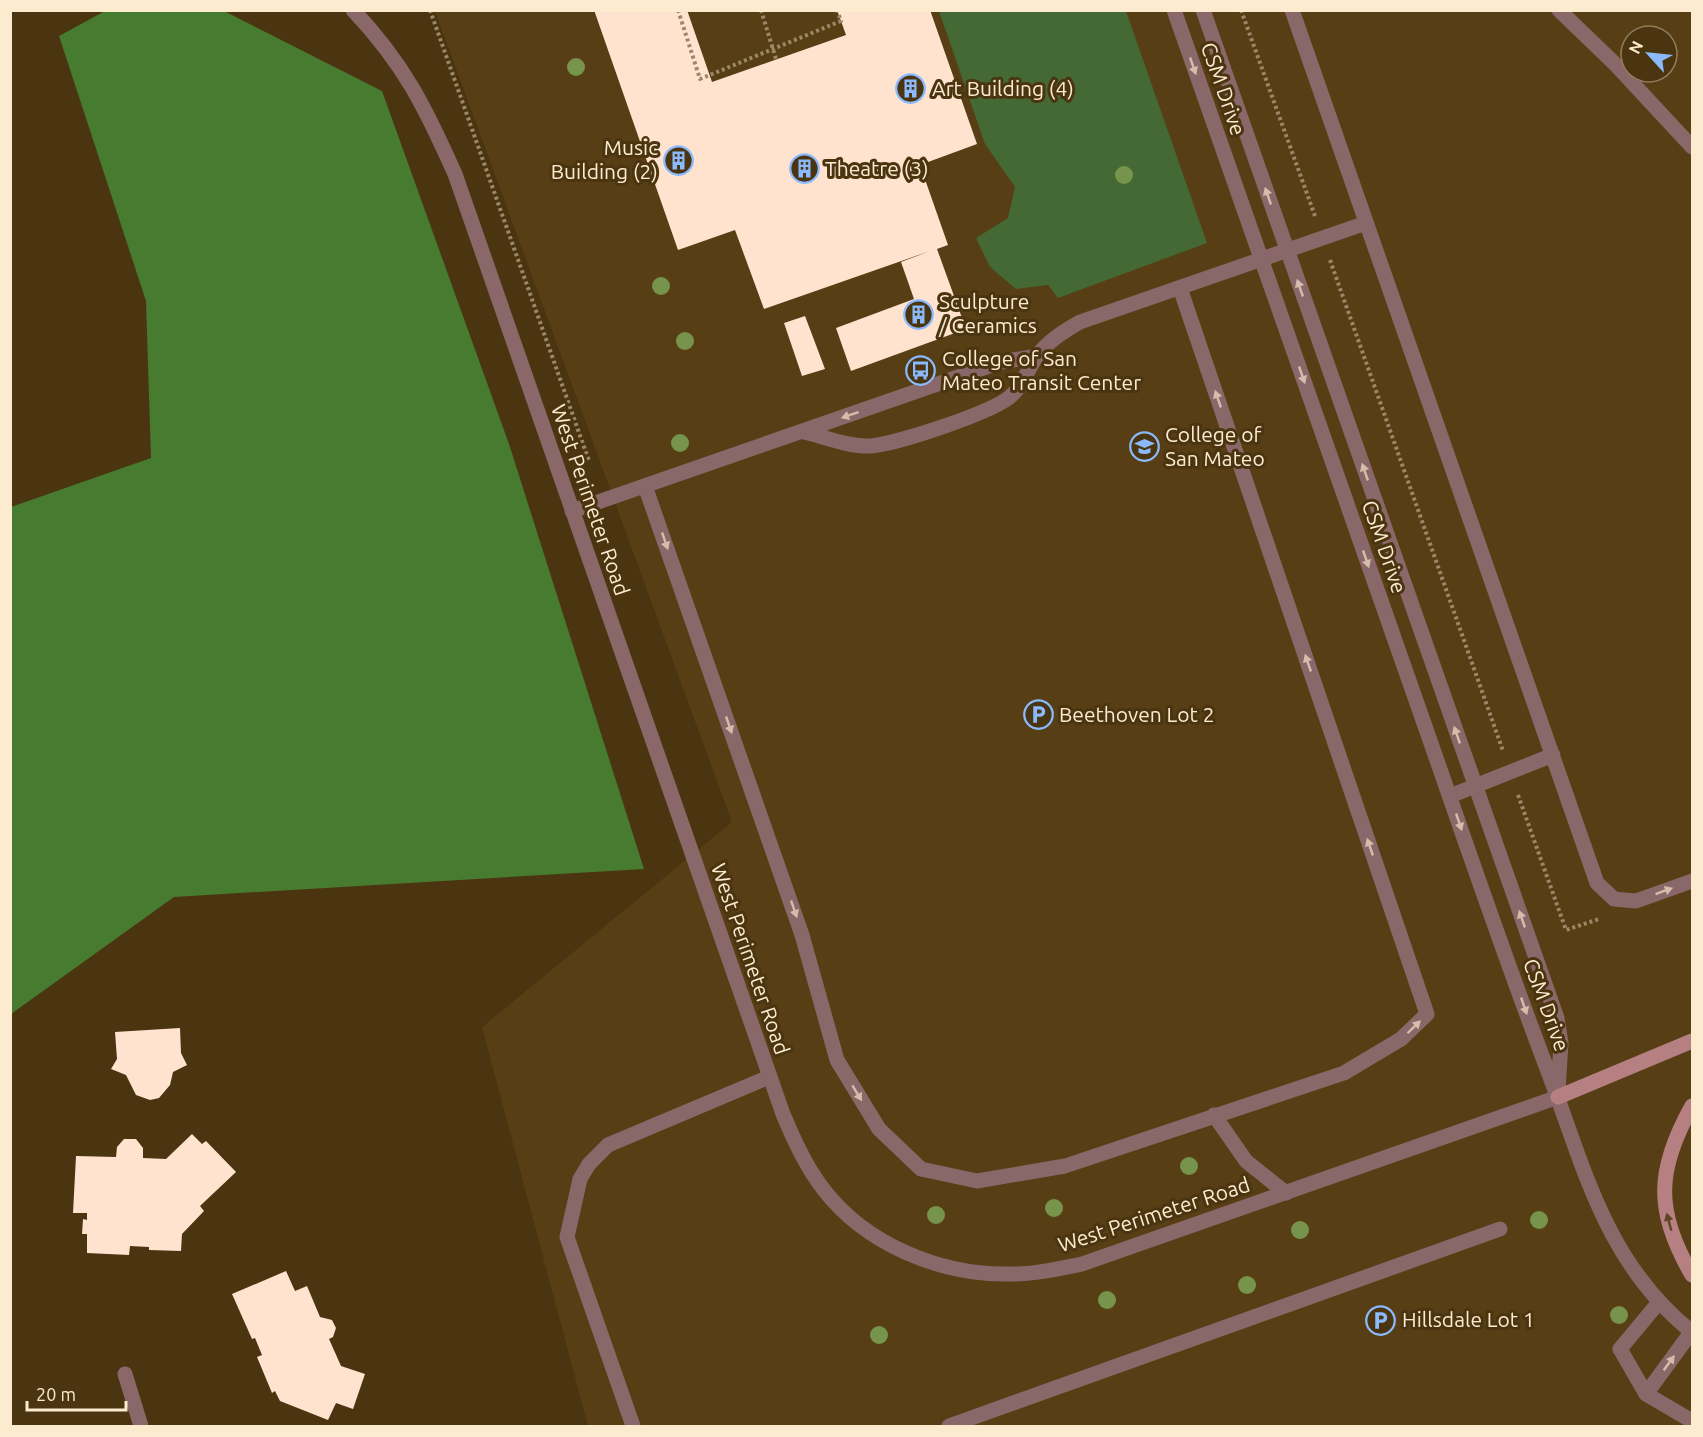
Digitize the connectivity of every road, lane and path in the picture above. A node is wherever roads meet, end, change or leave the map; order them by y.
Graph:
1 (353, 10) edge
2 (430, 10) edge
3 (678, 10) edge
4 (761, 10) edge
5 (837, 10) edge
6 (1174, 10) edge
7 (1203, 10) edge
8 (1241, 10) edge
9 (1292, 10) edge
10 (1559, 10) edge
11 (773, 47) junction
12 (776, 59) dead end
13 (1692, 147) edge
14 (1366, 223) junction
15 (1323, 239) junction
16 (1287, 251) junction
17 (1261, 260) junction
18 (1180, 288) junction
19 (1037, 356) junction
20 (804, 432) junction
21 (589, 461) dead end
22 (645, 486) junction
23 (572, 511) junction
24 (1553, 755) junction
25 (1511, 773) junction
26 (1476, 786) junction
27 (1450, 796) junction
28 (1692, 880) edge
29 (1614, 898) junction
30 (1692, 1041) edge
31 (769, 1077) junction
32 (1558, 1097) junction
33 (1692, 1106) edge
34 (1214, 1115) junction
35 (1286, 1193) junction
36 (1500, 1228) dead end
37 (1692, 1275) edge
38 (1659, 1302) junction
39 (1692, 1332) edge
40 (125, 1374) dead end
41 (1646, 1394) junction
42 (1692, 1421) edge
43 (141, 1426) edge
44 (633, 1426) edge
45 (949, 1426) edge

1 - 23 street, West Perimeter Road
2 - 21 path
3 - 11 path
4 - 11 path
5 - 11 path
6 -> 17 street, CSM Drive
16 -> 7 street, CSM Drive
8 - 15 path
9 - 14 street
10 - 13 street
11 - 12 path
14 - 15 street
14 - 24 street
15 - 16 street
15 - 25 path
16 - 17 street
26 -> 16 street, CSM Drive
17 - 18 street
17 -> 27 street, CSM Drive
18 - 19 street
34 -> 18 street
19 -> 20 street
19 - 20 street
20 - 22 street
22 - 23 street
22 -> 34 street
23 - 31 street, West Perimeter Road
24 - 25 street
24 - 29 street
25 - 26 street
25 - 29 path
26 - 27 street
32 -> 26 street, CSM Drive
27 -> 32 street, CSM Drive
29 -> 28 street
30 - 32 main road
31 - 35 street, West Perimeter Road
31 - 44 street
32 - 35 street, West Perimeter Road
32 - 38 street, CSM Drive
37 -> 33 main road
34 - 35 street
36 - 45 street
38 - 39 street, CSM Drive
38 - 41 street
41 -> 39 street
40 - 43 street
41 - 42 street

